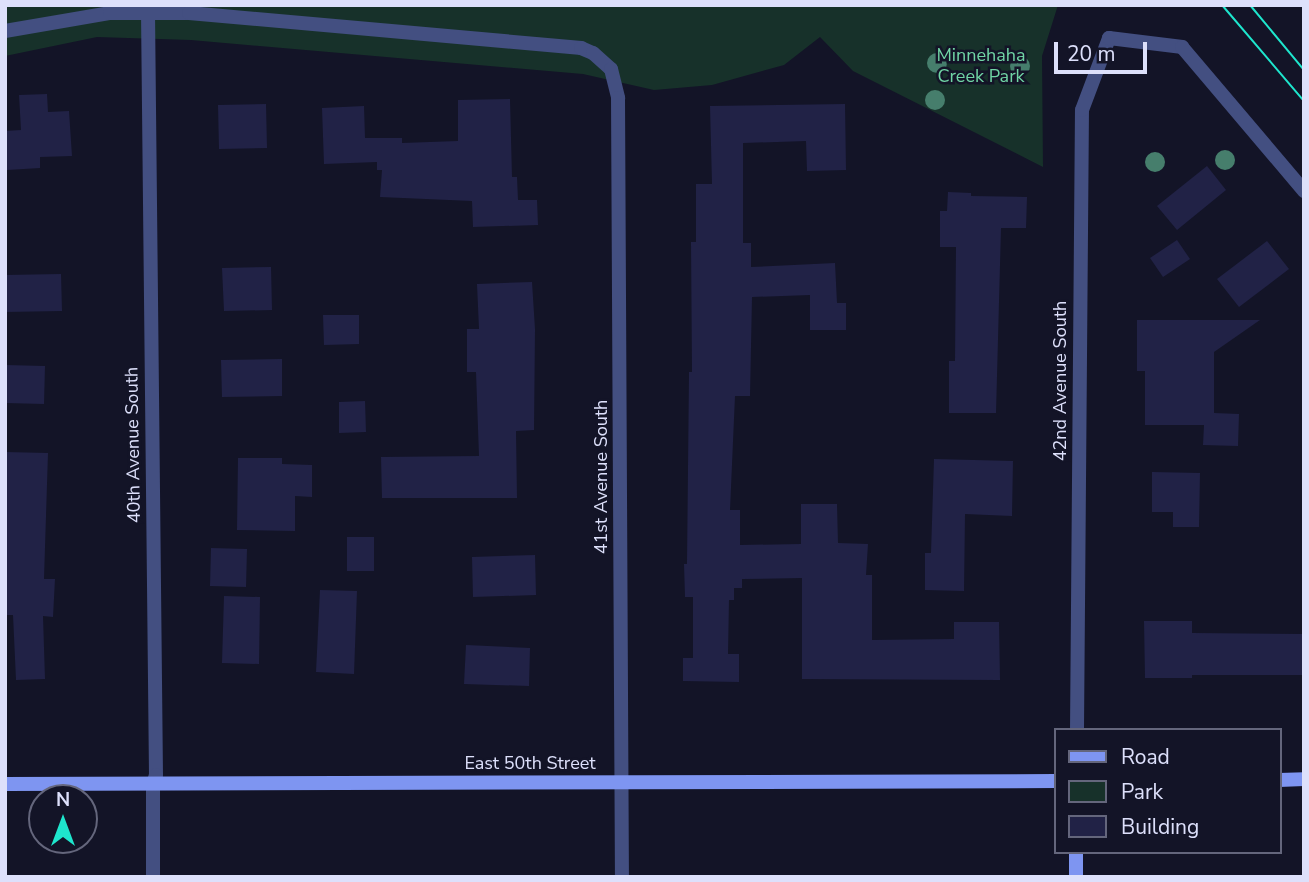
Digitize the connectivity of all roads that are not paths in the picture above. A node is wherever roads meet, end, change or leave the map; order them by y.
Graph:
1 (148, 12) junction
2 (5, 32) edge
3 (1304, 191) edge
4 (1077, 728) edge
5 (1304, 779) edge
6 (1281, 780) edge
7 (1054, 781) edge
8 (622, 782) junction
9 (5, 784) edge
10 (153, 784) junction
11 (1076, 854) edge
12 (153, 877) edge
13 (622, 877) edge
14 (1076, 877) edge

1 - 2 street
1 - 8 street, 41st Avenue South
1 - 10 street, 40th Avenue South
3 - 4 street, 42nd Avenue South
5 - 6 street
7 - 8 street, East 50th Street
8 - 10 street, East 50th Street
8 - 13 street, 41st Avenue South
9 - 10 street, East 50th Street
10 - 12 street, 40th Avenue South
11 - 14 street

